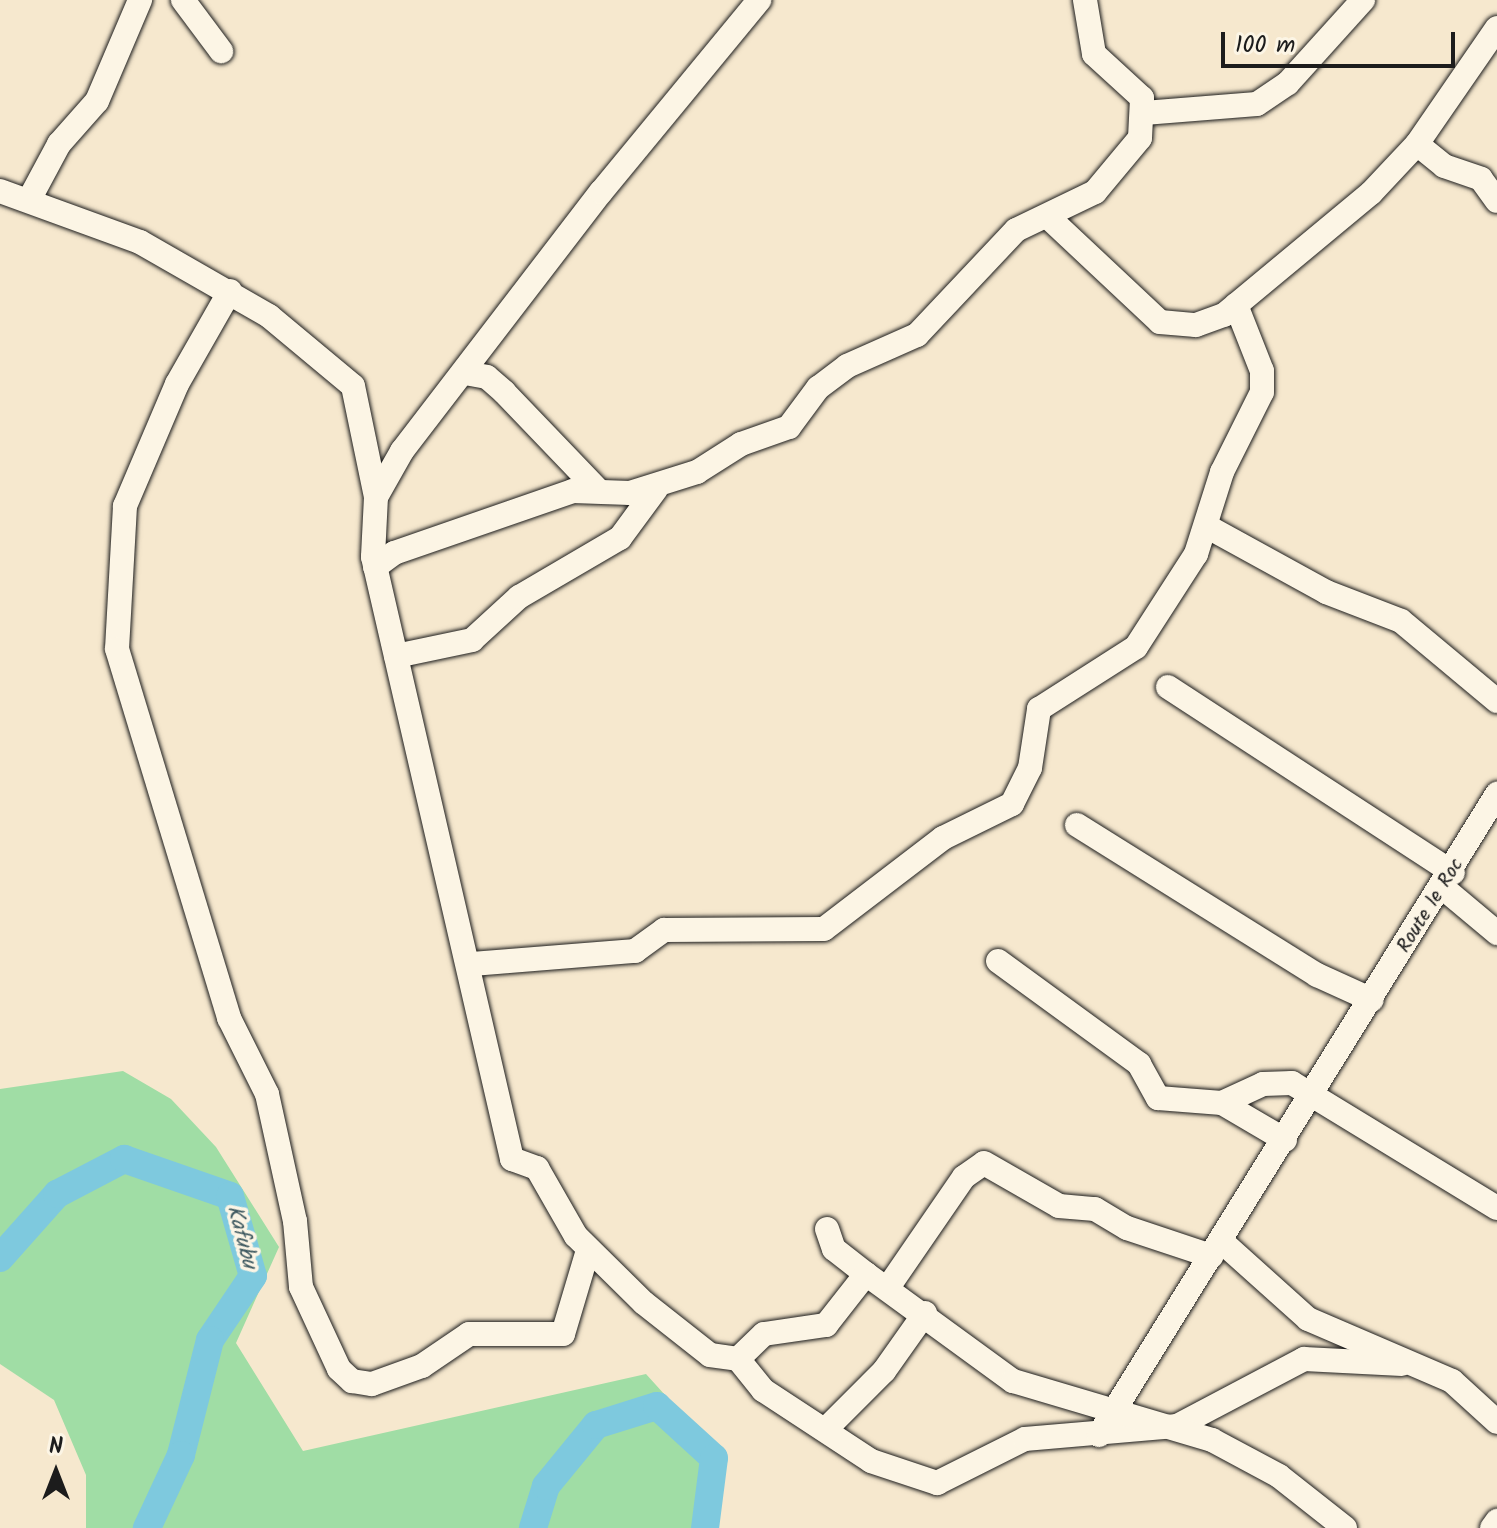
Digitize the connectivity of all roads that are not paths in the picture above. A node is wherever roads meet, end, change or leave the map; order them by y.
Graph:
1 (140, 0) edge
2 (183, 0) edge
3 (759, 0) edge
4 (1085, 0) edge
5 (1363, 0) edge
6 (1497, 28) edge
7 (221, 51) dead end
8 (1144, 113) junction
9 (1417, 144) junction
10 (0, 191) edge
11 (29, 200) junction
12 (1497, 201) edge
13 (1047, 216) junction
14 (230, 291) junction
15 (1236, 305) junction
16 (465, 373) junction
17 (597, 489) junction
18 (656, 489) junction
19 (376, 497) junction
20 (1208, 527) junction
21 (375, 567) junction
22 (396, 656) junction
23 (1168, 687) dead end
24 (1497, 701) edge
25 (1497, 794) edge
26 (1077, 825) dead end
27 (1448, 880) junction
28 (1497, 933) edge
29 (998, 961) dead end
30 (472, 964) junction
31 (1367, 1008) junction
32 (1314, 1092) junction
33 (1222, 1103) junction
34 (1285, 1140) junction
35 (1497, 1208) edge
36 (827, 1229) dead end
37 (1216, 1249) junction
38 (588, 1250) junction
39 (866, 1274) junction
40 (889, 1286) junction
41 (925, 1313) junction
42 (738, 1359) junction
43 (1402, 1364) junction
44 (1115, 1407) junction
45 (1497, 1422) edge
46 (1177, 1426) junction
47 (826, 1429) junction
48 (1099, 1435) junction
49 (1497, 1521) edge
50 (1345, 1528) edge
51 (1492, 1528) edge

1 - 11 street
2 - 7 street
3 - 16 street
4 - 8 street
5 - 8 street
6 - 9 street
8 - 13 street
9 - 12 street
9 - 15 street
10 - 11 street
11 - 14 street
13 - 15 street
13 - 18 street
14 - 19 street
14 - 38 street
15 - 20 street
16 - 17 street
16 - 19 street
17 - 18 street
17 - 21 street
18 - 22 street
19 - 21 street
20 - 24 street
20 - 30 street
21 - 22 street
22 - 30 street
23 - 27 street
25 - 27 street, Route le Roc
26 - 31 street
27 - 28 street
27 - 31 street, Route le Roc
29 - 33 street
30 - 38 street
31 - 32 street, Route le Roc
32 - 33 street
32 - 34 street, Route le Roc
32 - 35 street
33 - 34 street
34 - 37 street, Route le Roc
36 - 39 street
37 - 40 street
37 - 43 street
37 - 44 street, Route le Roc
38 - 42 street
39 - 40 street
39 - 42 street
40 - 41 street
41 - 44 street
41 - 47 street
42 - 47 street
43 - 45 street
43 - 46 street
44 - 46 street
44 - 48 street, Route le Roc
46 - 48 street
46 - 50 street
47 - 48 street
49 - 51 street

